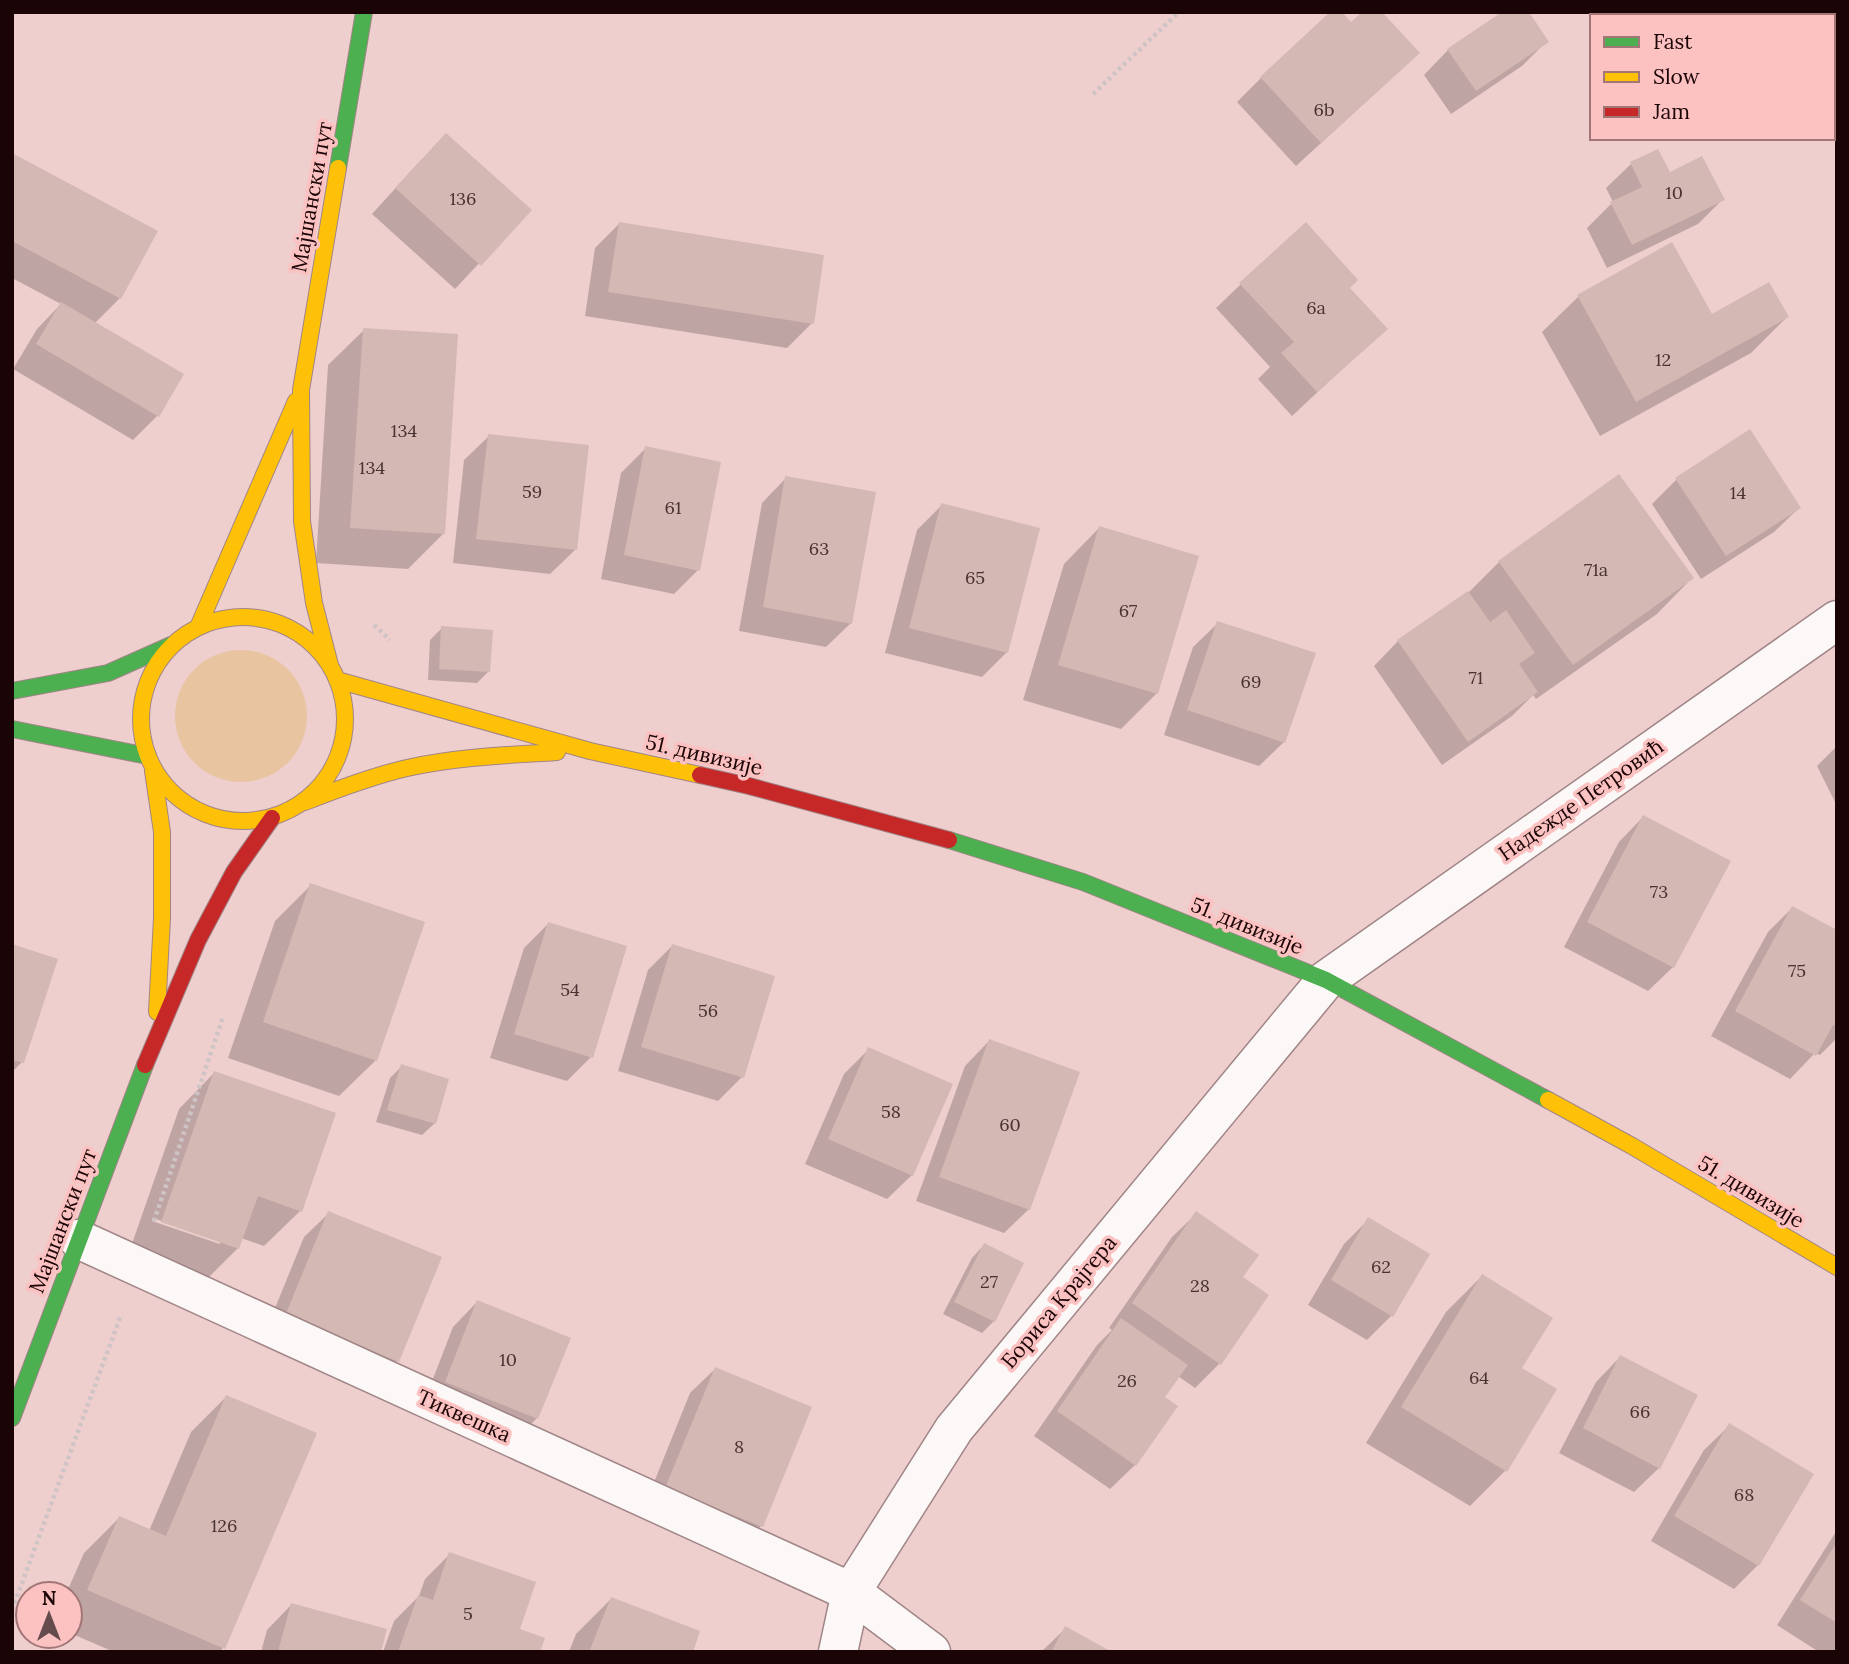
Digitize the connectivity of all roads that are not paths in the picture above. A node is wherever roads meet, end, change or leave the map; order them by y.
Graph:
1 (364, 12) edge
2 (301, 390) junction
3 (1837, 620) edge
4 (199, 625) junction
5 (171, 645) junction
6 (334, 673) junction
7 (12, 691) edge
8 (12, 729) edge
9 (590, 751) junction
10 (150, 764) junction
11 (303, 803) junction
12 (272, 818) junction
13 (1326, 980) junction
14 (155, 1038) junction
15 (78, 1239) junction
16 (1837, 1267) edge
17 (12, 1418) edge
18 (851, 1592) junction
19 (838, 1652) edge
20 (931, 1652) edge

1 - 2 street, Мајшански пут
2 - 4 street, Мајшански пут
2 - 6 street, Мајшански пут
3 - 13 street, Надежде Петровић
4 - 5 street
4 - 6 street
5 - 7 street
5 - 10 street
6 - 9 street, 51. дивизије
6 - 11 street
8 - 10 street
9 - 11 street, 51. дивизије
9 - 13 street, 51. дивизије
10 - 12 street
10 - 14 street, Мајшански пут
11 - 12 street
12 - 14 street, Мајшански пут
13 - 16 street, 51. дивизије
13 - 18 street, Бориса Крајгера
14 - 15 street, Мајшански пут
15 - 17 street, Мајшански пут
15 - 18 street, Тиквешка
18 - 19 street, Бориса Крајгера
18 - 20 street, Тиквешка

